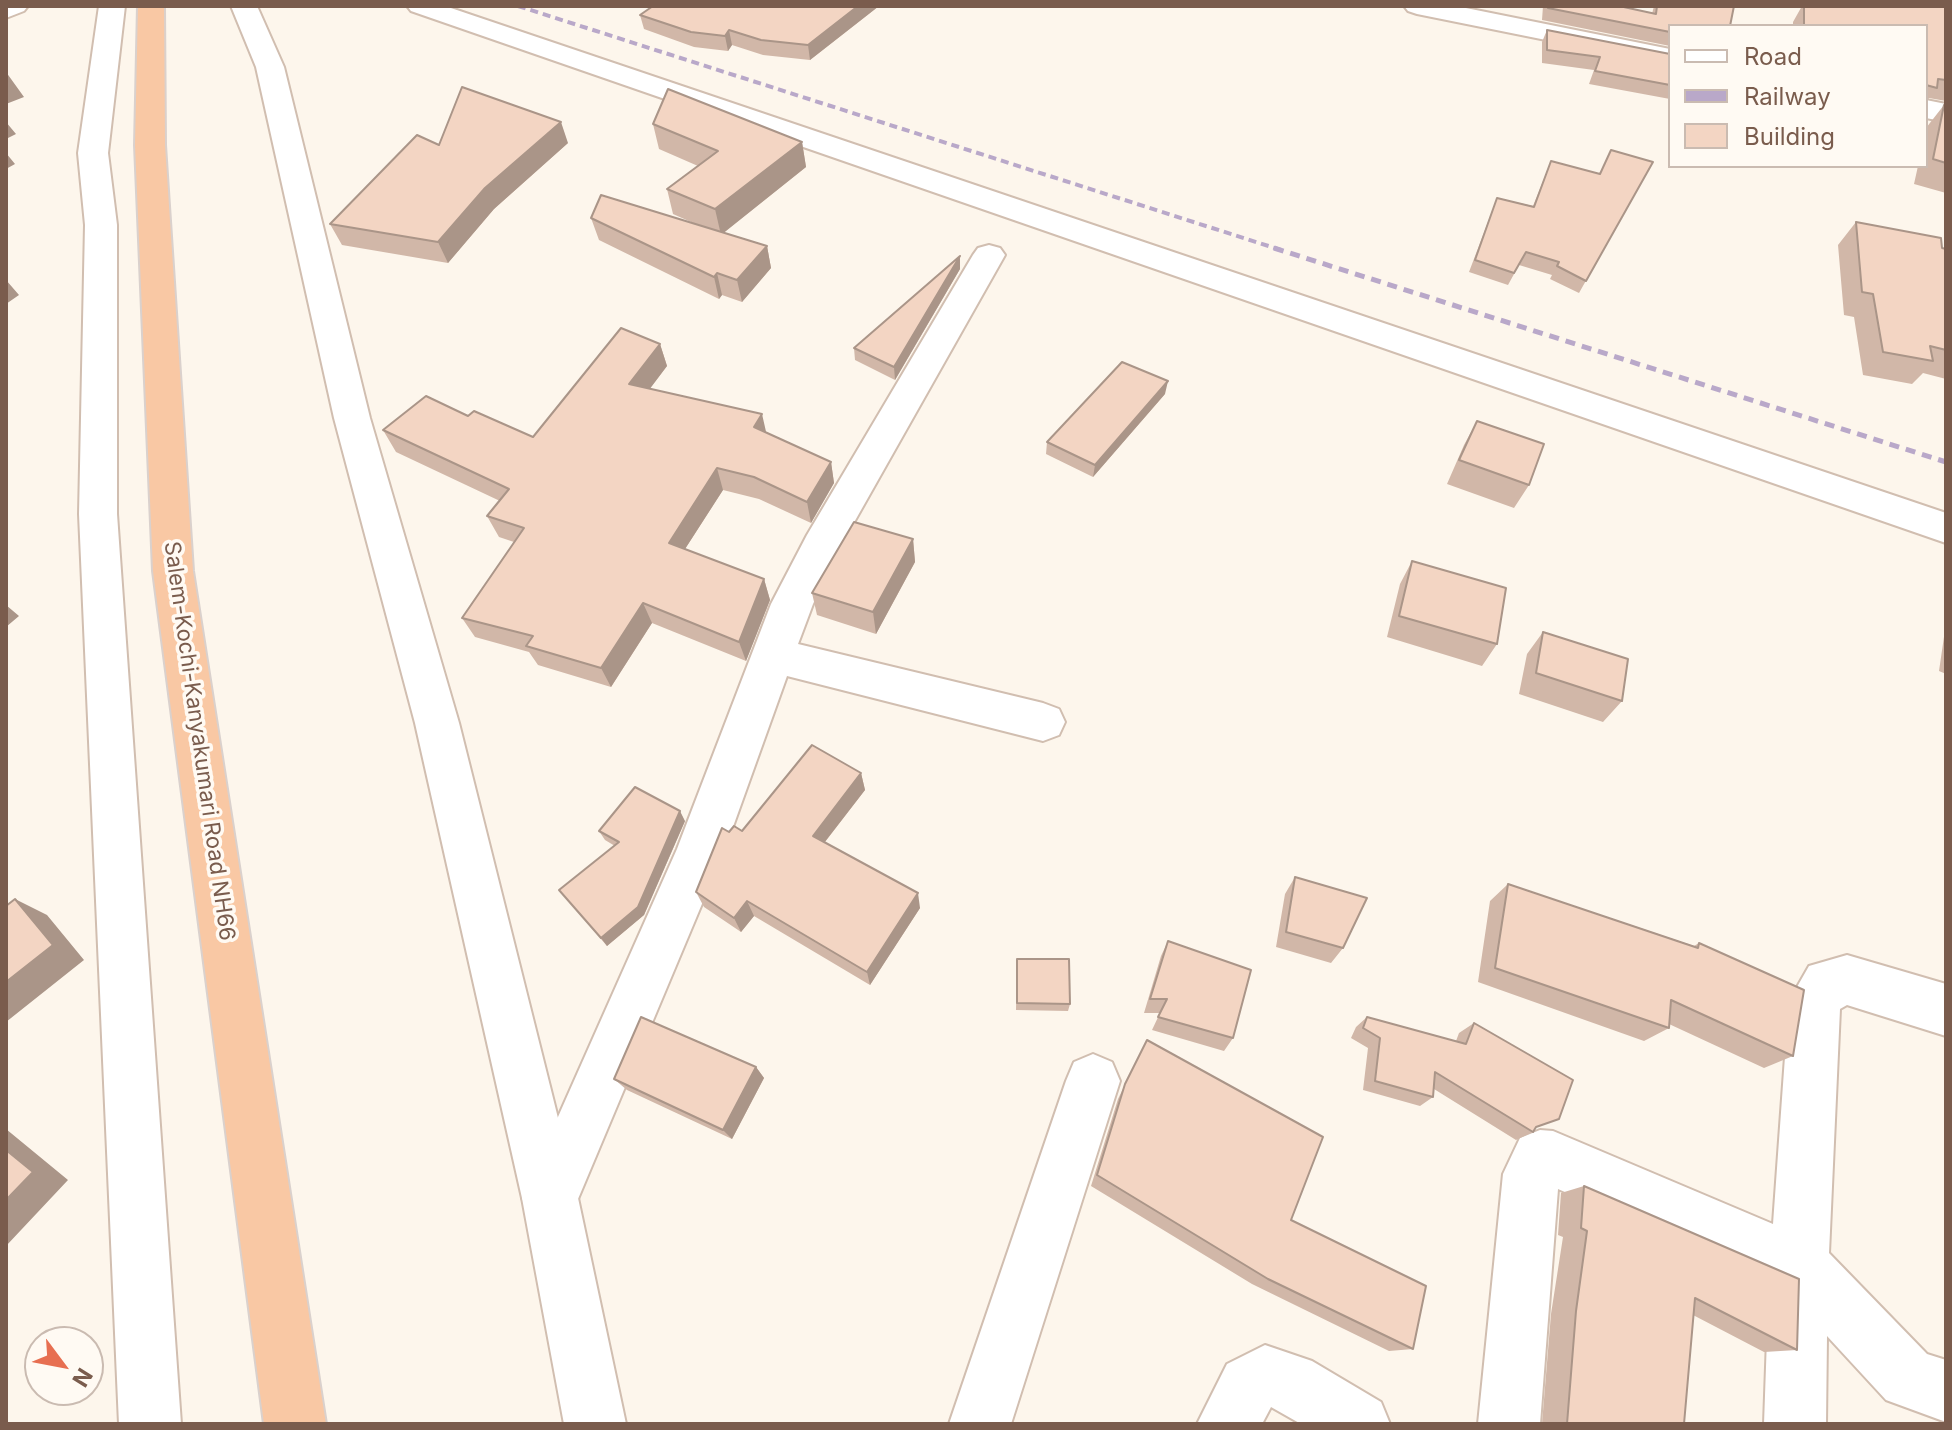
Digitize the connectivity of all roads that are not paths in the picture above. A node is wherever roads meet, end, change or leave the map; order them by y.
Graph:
1 (15, 6) edge
2 (112, 6) edge
3 (151, 6) edge
4 (244, 6) edge
5 (420, 6) edge
6 (1417, 6) edge
7 (6, 10) edge
8 (1668, 57) edge
9 (989, 255) dead end
10 (1946, 528) edge
11 (774, 655) junction
12 (1043, 722) dead end
13 (1946, 1010) edge
14 (1093, 1081) dead end
15 (550, 1198) junction
16 (1799, 1264) junction
17 (1946, 1391) edge
18 (150, 1424) edge
19 (295, 1424) edge
20 (595, 1424) edge
21 (980, 1424) edge
22 (1228, 1424) edge
23 (1359, 1424) edge
24 (1509, 1424) edge
25 (1795, 1424) edge

1 - 7 street
2 - 18 street
3 - 19 highway, Salem-Kochi-Kanyakumari Road NH66
4 - 15 street
5 - 10 street
6 - 8 street
9 - 11 street
11 - 12 street
11 - 15 street
13 - 16 street
14 - 21 street
15 - 20 street
16 - 17 street
16 - 24 street
16 - 25 street
22 - 23 street

